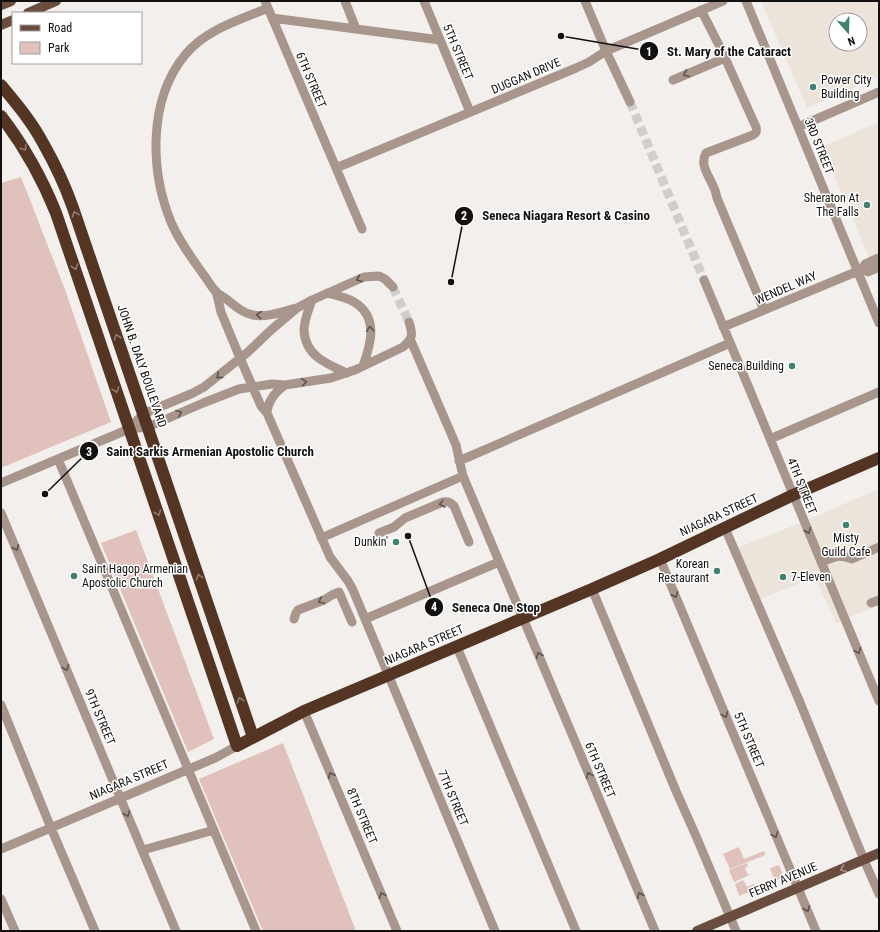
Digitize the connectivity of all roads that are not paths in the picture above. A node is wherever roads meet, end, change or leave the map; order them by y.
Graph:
1 (11, 1) edge
2 (56, 1) edge
3 (345, 1) edge
4 (424, 1) edge
5 (586, 1) edge
6 (723, 1) edge
7 (746, 1) edge
8 (267, 4) edge
9 (1, 5) edge
10 (701, 10) junction
11 (30, 12) edge
12 (272, 18) junction
13 (12, 20) edge
14 (1, 25) edge
15 (356, 29) junction
16 (440, 40) junction
17 (606, 51) junction
18 (725, 58) junction
19 (673, 80) dead end
20 (1, 85) edge
21 (879, 92) edge
22 (630, 102) tunnel mouth
23 (470, 112) junction
24 (1, 116) edge
25 (798, 127) junction
26 (336, 168) junction
27 (362, 229) dead end
28 (879, 262) edge
29 (860, 270) junction
30 (704, 280) tunnel mouth
31 (394, 287) tunnel mouth
32 (216, 291) junction
33 (327, 293) junction
34 (312, 300) junction
35 (297, 308) junction
36 (764, 310) junction
37 (409, 322) tunnel mouth
38 (879, 323) edge
39 (723, 327) junction
40 (410, 341) junction
41 (730, 343) junction
42 (240, 358) junction
43 (363, 366) junction
44 (347, 373) junction
45 (285, 385) junction
46 (252, 387) junction
47 (879, 392) edge
48 (267, 413) junction
49 (143, 414) junction
50 (148, 427) junction
51 (129, 429) junction
52 (770, 439) junction
53 (879, 458) edge
54 (58, 459) junction
55 (459, 461) junction
56 (463, 476) junction
57 (1, 483) edge
58 (793, 495) junction
59 (1, 512) edge
60 (726, 528) junction
61 (379, 533) dead end
62 (321, 538) junction
63 (469, 542) dead end
64 (879, 547) edge
65 (660, 559) junction
66 (499, 562) junction
67 (821, 562) junction
68 (592, 589) junction
69 (294, 619) dead end
70 (365, 619) junction
71 (523, 619) junction
72 (352, 622) dead end
73 (457, 647) junction
74 (389, 675) junction
75 (879, 701) edge
76 (1, 705) edge
77 (304, 711) junction
78 (253, 737) junction
79 (237, 746) junction
80 (189, 769) junction
81 (121, 798) junction
82 (51, 828) junction
83 (214, 830) junction
84 (1, 849) edge
85 (143, 850) junction
86 (879, 854) edge
87 (864, 860) junction
88 (798, 888) junction
89 (879, 894) edge
90 (1, 899) edge
91 (730, 917) junction
92 (14, 931) edge
93 (95, 931) edge
94 (176, 931) edge
95 (256, 931) edge
96 (397, 931) edge
97 (495, 931) edge
98 (576, 931) edge
99 (655, 931) edge
100 (697, 931) edge
101 (736, 931) edge
102 (816, 931) edge

1 - 9 main road
2 - 11 main road
3 - 15 street
4 - 16 street, 5TH STREET
5 - 17 street
6 - 10 street, DUGGAN DRIVE
7 - 25 street, 3RD STREET
8 - 12 street, 6TH STREET
8 - 32 street
10 - 17 street, DUGGAN DRIVE
10 - 18 street
12 - 15 street
12 - 26 street, 6TH STREET
13 - 14 main road
15 - 16 street
16 - 23 street, 5TH STREET
17 - 22 street
17 - 23 street, DUGGAN DRIVE
18 -> 19 street
18 - 36 street
49 -> 20 highway, JOHN B. DALY BOULEVARD
21 - 25 street
23 - 26 street, DUGGAN DRIVE
24 -> 51 highway
25 - 29 street, 3RD STREET
26 - 27 street, 6TH STREET
28 - 29 street, WENDEL WAY
29 - 36 street, WENDEL WAY
29 - 38 street, 3RD STREET
30 - 39 street, 4TH STREET
31 -> 33 street
35 -> 32 street
32 - 42 street, 7TH STREET
33 - 34 street
43 -> 33 street
34 - 35 street
34 - 44 street
35 - 42 street
36 - 39 street, WENDEL WAY
37 - 40 street
39 - 41 street, 4TH STREET
40 - 43 street
40 - 55 street, 6TH STREET
41 - 52 street, 4TH STREET
41 - 55 street
42 - 46 street, 7TH STREET
42 -> 49 street
43 - 44 street
45 -> 44 street
45 - 46 street
45 - 48 street
46 - 48 street, 7TH STREET
50 -> 46 street
47 - 52 street
48 - 62 street, 7TH STREET
49 - 50 highway, JOHN B. DALY BOULEVARD
49 - 51 street
50 - 51 street
78 -> 50 highway, JOHN B. DALY BOULEVARD
51 - 54 street
51 -> 79 highway
52 - 58 street, 4TH STREET
53 - 58 highway, NIAGARA STREET
54 - 57 street
54 - 80 street
55 - 56 street, 6TH STREET
56 - 62 street
56 - 66 street, 6TH STREET
58 - 60 highway, NIAGARA STREET
58 -> 67 street, 4TH STREET
59 -> 81 street, 9TH STREET
60 - 65 highway, NIAGARA STREET
60 - 87 street
63 -> 61 street
62 - 70 street, 7TH STREET
64 - 67 street
65 - 68 highway, NIAGARA STREET
65 -> 88 street, 5TH STREET
66 - 70 street
66 - 71 street, 6TH STREET
67 -> 75 street, 4TH STREET
68 - 71 highway, NIAGARA STREET
68 - 91 street
72 -> 69 street
70 - 74 street, 7TH STREET
71 - 73 highway, NIAGARA STREET
99 -> 71 street, 6TH STREET
73 - 74 highway, NIAGARA STREET
73 - 98 street
74 - 77 highway, NIAGARA STREET
74 - 97 street, 7TH STREET
76 - 82 street
77 - 78 highway, NIAGARA STREET
96 -> 77 street, 8TH STREET
78 - 79 highway, NIAGARA STREET
79 - 80 street, NIAGARA STREET
80 - 81 street, NIAGARA STREET
80 - 83 street
81 - 82 street, NIAGARA STREET
81 -> 85 street, 9TH STREET
82 - 84 street, NIAGARA STREET
82 - 93 street
83 - 85 street
83 - 95 street
85 - 94 street, 9TH STREET
86 - 87 main road, FERRY AVENUE
87 -> 88 main road, FERRY AVENUE
87 - 89 street
88 - 91 main road, FERRY AVENUE
88 -> 102 street, 5TH STREET
90 - 92 street
91 - 100 main road, FERRY AVENUE
91 - 101 street

